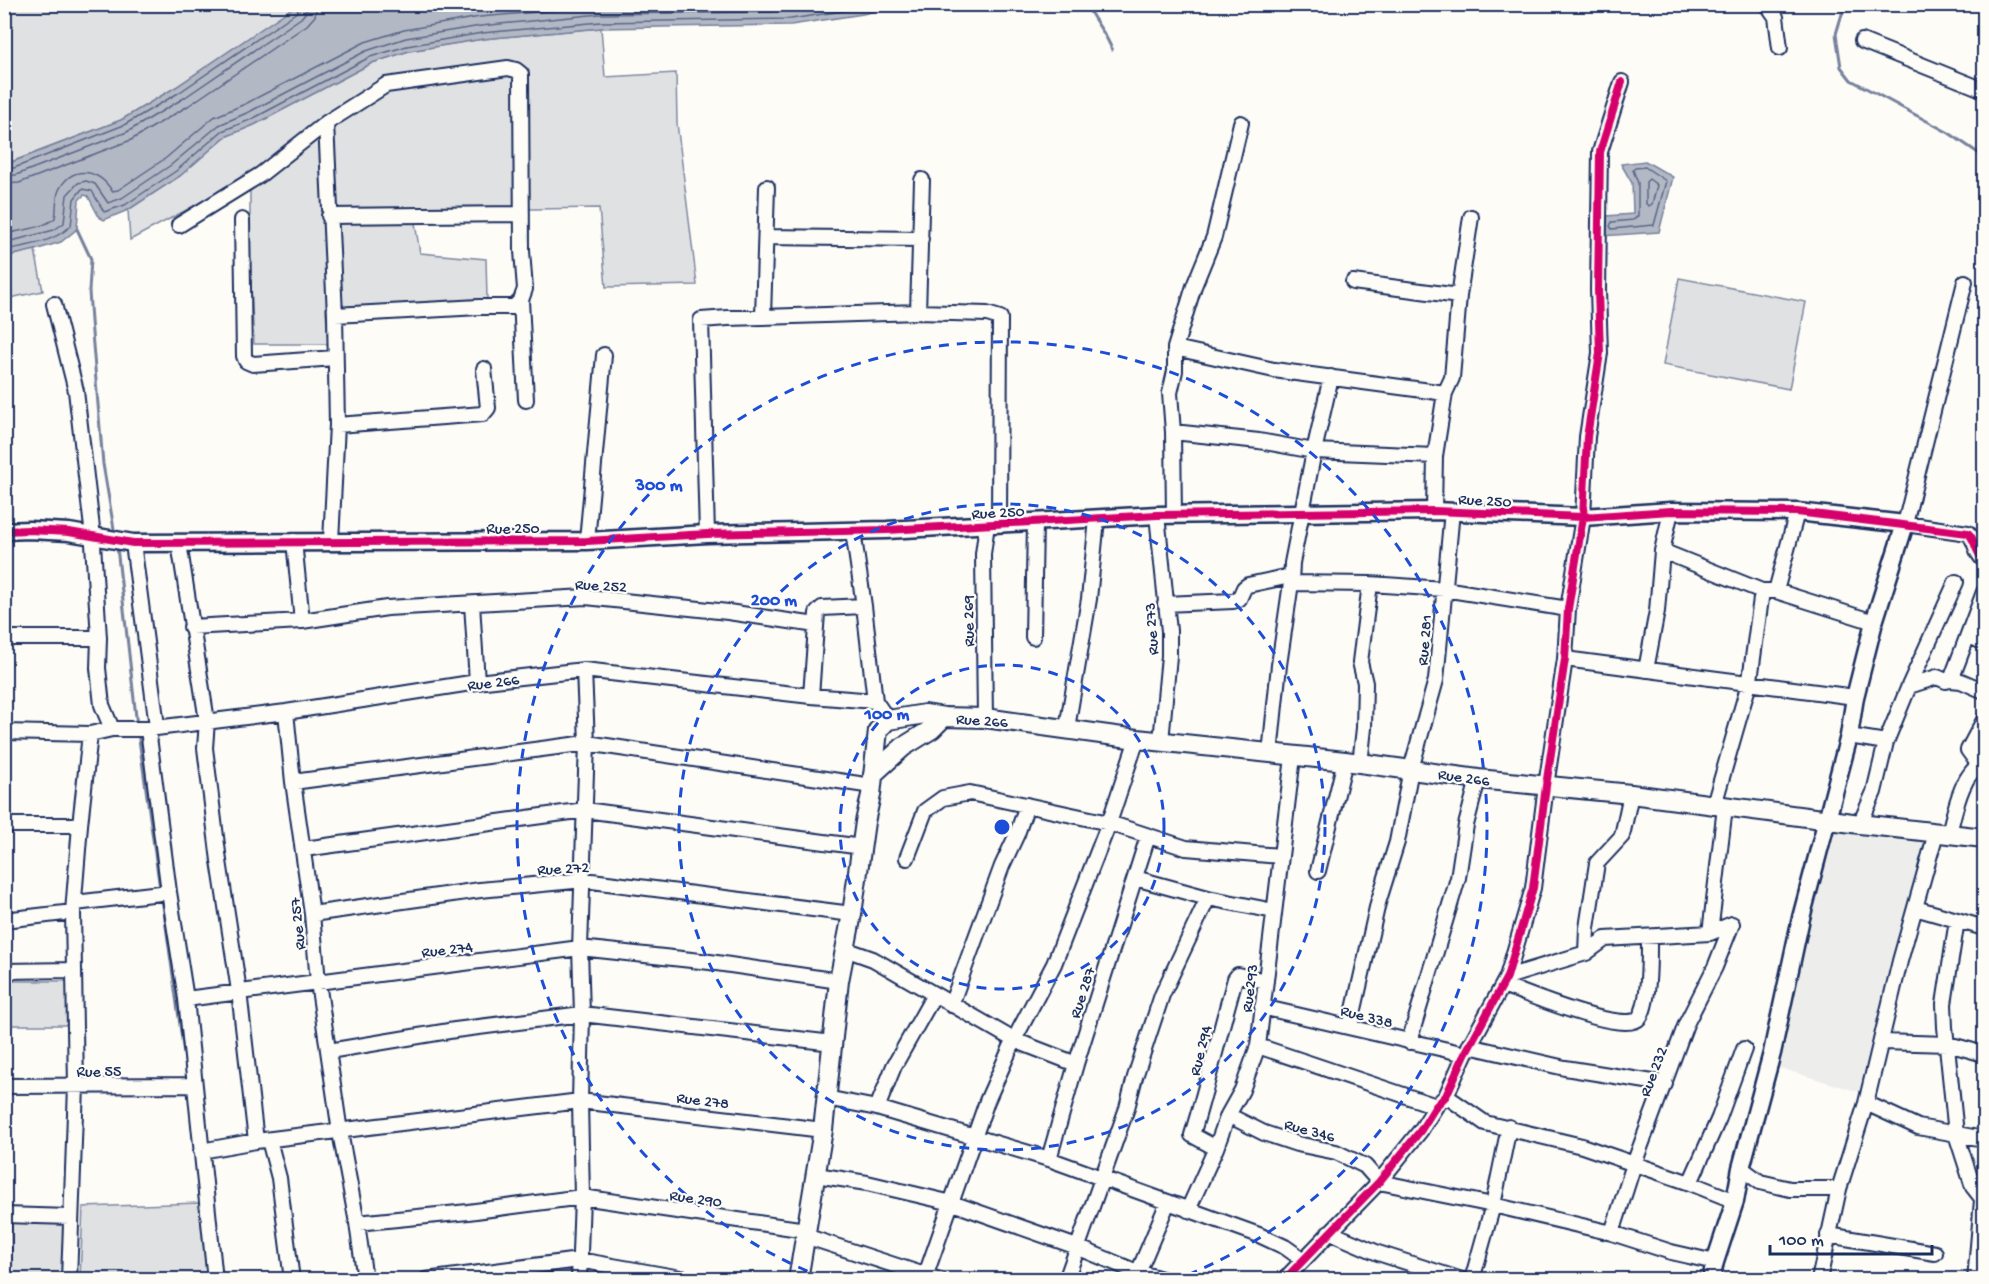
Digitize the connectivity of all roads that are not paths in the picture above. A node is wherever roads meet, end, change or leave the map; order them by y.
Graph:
1 (1767, 4) edge
2 (1862, 41) dead end
3 (1780, 48) dead end
4 (1622, 82) dead end
5 (1984, 90) edge
6 (326, 123) junction
7 (1240, 123) dead end
8 (922, 180) dead end
9 (767, 187) dead end
10 (522, 214) junction
11 (329, 216) junction
12 (1471, 217) dead end
13 (242, 220) dead end
14 (179, 225) dead end
15 (766, 237) junction
16 (921, 239) junction
17 (1353, 282) dead end
18 (1965, 282) dead end
19 (1459, 296) junction
20 (521, 300) junction
21 (54, 304) dead end
22 (918, 312) junction
23 (335, 315) junction
24 (763, 317) junction
25 (1175, 348) junction
26 (604, 355) dead end
27 (335, 358) junction
28 (484, 369) dead end
29 (1331, 377) junction
30 (1445, 393) junction
31 (526, 400) dead end
32 (337, 425) junction
33 (1173, 432) junction
34 (1314, 451) junction
35 (1435, 456) junction
36 (1434, 511) junction
37 (1452, 511) junction
38 (1671, 511) junction
39 (1797, 512) junction
40 (1301, 513) junction
41 (1157, 515) junction
42 (1174, 515) junction
43 (1583, 517) junction
44 (1097, 519) junction
45 (1035, 522) junction
46 (993, 524) junction
47 (1905, 524) junction
48 (4, 531) edge
49 (853, 531) junction
50 (707, 534) junction
51 (93, 536) junction
52 (331, 541) junction
53 (587, 541) junction
54 (294, 542) junction
55 (133, 543) junction
56 (179, 543) junction
57 (1662, 551) junction
58 (1984, 560) edge
59 (1290, 579) junction
60 (1956, 582) dead end
61 (1370, 584) junction
62 (1444, 589) junction
63 (1769, 591) junction
64 (1984, 592) edge
65 (472, 604) junction
66 (1165, 604) junction
67 (864, 606) junction
68 (1568, 609) junction
69 (302, 621) junction
70 (1874, 622) junction
71 (816, 625) junction
72 (191, 627) junction
73 (1968, 635) junction
74 (1033, 637) dead end
75 (4, 638) edge
76 (99, 638) junction
77 (1984, 643) edge
78 (1565, 659) junction
79 (584, 670) junction
80 (1646, 670) junction
81 (1951, 680) junction
82 (477, 682) junction
83 (1749, 683) junction
84 (1910, 686) junction
85 (1984, 691) edge
86 (811, 696) junction
87 (1855, 697) junction
88 (874, 701) junction
89 (286, 712) junction
90 (951, 715) junction
91 (985, 718) junction
92 (888, 720) junction
93 (1984, 720) edge
94 (207, 721) junction
95 (152, 727) junction
96 (1067, 728) junction
97 (112, 729) junction
98 (4, 732) edge
99 (90, 734) junction
100 (1849, 736) junction
101 (1137, 739) junction
102 (1161, 741) junction
103 (1886, 742) junction
104 (587, 743) junction
105 (1270, 754) junction
106 (1293, 757) junction
107 (1352, 763) junction
108 (1982, 764) edge
109 (1411, 769) junction
110 (1478, 779) junction
111 (873, 780) junction
112 (293, 782) junction
113 (1546, 786) junction
114 (1631, 794) junction
115 (1027, 805) junction
116 (1720, 806) junction
117 (585, 810) junction
118 (1828, 820) junction
119 (1109, 823) junction
120 (1860, 824) junction
121 (4, 825) edge
122 (80, 825) junction
123 (1943, 833) junction
124 (1148, 836) junction
125 (1984, 838) edge
126 (862, 848) junction
127 (304, 849) junction
128 (1280, 856) junction
129 (908, 858) dead end
130 (1318, 871) dead end
131 (1135, 878) junction
132 (584, 880) junction
133 (169, 892) junction
134 (1208, 898) junction
135 (74, 908) junction
136 (1915, 908) junction
137 (1274, 911) junction
138 (312, 914) junction
139 (852, 914) junction
140 (4, 920) edge
141 (1957, 920) junction
142 (1984, 928) edge
143 (1710, 933) junction
144 (1648, 937) junction
145 (580, 948) junction
146 (845, 949) junction
147 (1586, 953) junction
148 (73, 970) junction
149 (4, 971) edge
150 (839, 981) junction
151 (1266, 981) junction
152 (1505, 981) junction
153 (318, 982) junction
154 (239, 992) junction
155 (934, 995) junction
156 (186, 999) junction
157 (951, 1005) junction
158 (1262, 1007) junction
159 (582, 1014) junction
160 (1350, 1027) junction
161 (1014, 1040) junction
162 (1409, 1042) junction
163 (1882, 1042) junction
164 (833, 1043) junction
165 (1948, 1044) junction
166 (1258, 1046) junction
167 (1744, 1049) dead end
168 (1467, 1050) junction
169 (328, 1051) junction
170 (1984, 1054) edge
171 (1076, 1064) junction
172 (1665, 1083) junction
173 (194, 1085) junction
174 (4, 1086) edge
175 (76, 1086) junction
176 (826, 1098) junction
177 (580, 1101) junction
178 (1441, 1101) junction
179 (1866, 1103) junction
180 (877, 1108) junction
181 (1228, 1115) junction
182 (1509, 1127) junction
183 (823, 1131) junction
184 (340, 1132) junction
185 (1956, 1134) junction
186 (974, 1137) junction
187 (1984, 1139) edge
188 (262, 1141) junction
189 (1216, 1148) junction
190 (201, 1152) junction
191 (1049, 1159) junction
192 (1634, 1164) junction
193 (1741, 1168) junction
194 (816, 1175) junction
195 (1101, 1178) junction
196 (1379, 1182) junction
197 (1690, 1183) junction
198 (1839, 1189) junction
199 (582, 1197) junction
200 (1735, 1201) junction
201 (1983, 1201) edge
202 (1168, 1202) junction
203 (952, 1203) junction
204 (1493, 1205) junction
205 (1188, 1210) junction
206 (4, 1215) edge
207 (70, 1217) junction
208 (357, 1223) junction
209 (1329, 1232) junction
210 (806, 1233) junction
211 (1612, 1233) junction
212 (1828, 1235) junction
213 (1077, 1247) junction
214 (1935, 1252) dead end
215 (1302, 1259) junction
216 (579, 1260) junction
217 (1715, 1262) junction
218 (1136, 1276) edge
219 (925, 1277) edge
220 (69, 1280) edge
221 (215, 1280) edge
222 (292, 1280) edge
223 (365, 1280) edge
224 (426, 1280) edge
225 (579, 1280) edge
226 (692, 1280) edge
227 (798, 1280) edge
228 (940, 1280) edge
229 (1066, 1280) edge
230 (1166, 1280) edge
231 (1284, 1280) edge
232 (1462, 1280) edge
233 (1472, 1280) edge
234 (1711, 1280) edge
235 (1819, 1280) edge
236 (1975, 1280) edge

1 - 3 street
2 - 5 street
4 - 43 street
6 - 10 street
6 - 11 street
6 - 14 street
7 - 25 street
8 - 16 street
9 - 15 street
10 - 11 street
10 - 20 street
11 - 23 street
12 - 19 street
13 - 27 street
15 - 16 street
15 - 24 street
16 - 22 street
17 - 19 street
18 - 47 street
19 - 30 street
20 - 23 street
20 - 31 street
21 - 51 street
22 - 24 street
22 - 46 street, Rue 269
23 - 27 street
24 - 50 street
25 - 29 street
25 - 33 street
26 - 53 street
27 - 32 street
28 - 32 street
29 - 30 street
29 - 34 street
30 - 35 street
32 - 52 street
33 - 34 street
33 - 42 street
34 - 35 street
34 - 40 street
35 - 36 street
36 - 37 street, Rue 250
36 - 40 street, Rue 250
37 - 43 street, Rue 250
37 - 62 street, Rue 281
38 - 39 street, Rue 250
38 - 43 street, Rue 250
38 - 57 street
39 - 47 street, Rue 250
39 - 63 street
40 - 42 street, Rue 250
40 - 59 street
41 - 42 street, Rue 250
41 - 44 street, Rue 250
41 - 66 street, Rue 273
43 - 68 street
44 - 45 street, Rue 250
44 - 96 street
45 - 46 street, Rue 250
45 - 74 street
46 - 49 street, Rue 250
46 - 91 street, Rue 269
47 - 58 street
47 - 70 street
48 - 51 street, Rue 250
49 - 50 street, Rue 250
49 - 67 street
50 - 53 street, Rue 250
51 - 55 street, Rue 250
51 - 76 street
52 - 53 street, Rue 250
52 - 54 street, Rue 250
54 - 56 street, Rue 250
54 - 69 street
55 - 56 street, Rue 250
55 - 95 street
56 - 72 street
57 - 63 street
57 - 80 street
59 - 61 street
59 - 66 street
59 - 105 street
60 - 84 street
61 - 62 street
61 - 107 street
62 - 68 street
62 - 109 street, Rue 281
63 - 70 street
63 - 83 street
64 - 73 street
65 - 69 street, Rue 252
65 - 71 street, Rue 252
65 - 82 street
66 - 102 street, Rue 273
67 - 71 street
67 - 88 street
68 - 78 street
69 - 72 street, Rue 252
70 - 87 street
71 - 86 street
72 - 94 street
73 - 77 street
73 - 81 street
75 - 76 street
76 - 97 street
78 - 80 street
78 - 113 street
79 - 82 street, Rue 266
79 - 86 street, Rue 266
79 - 104 street
80 - 83 street
81 - 84 street
81 - 85 street
82 - 89 street, Rue 266
83 - 87 street
83 - 116 street
84 - 103 street
86 - 88 street, Rue 266
87 - 100 street
88 - 92 street
89 - 94 street, Rue 266
89 - 112 street, Rue 257
90 - 91 main road, Rue 266
90 - 92 main road, Rue 266
90 - 111 main road
91 - 96 main road, Rue 266
92 - 111 main road
93 - 108 street
94 - 95 street, Rue 266
94 - 154 street
95 - 97 street, Rue 266
95 - 133 street
96 - 101 main road, Rue 266
97 - 99 street, Rue 266
98 - 99 street, Rue 266
99 - 122 street
100 - 103 street
100 - 118 street
101 - 102 main road, Rue 266
101 - 119 street
102 - 105 main road, Rue 266
103 - 120 street
104 - 111 street
104 - 112 street
104 - 117 street
105 - 106 main road, Rue 266
106 - 107 main road, Rue 266
106 - 128 street, Rue293
107 - 109 main road, Rue 266
107 - 130 street
108 - 123 street
109 - 110 main road, Rue 266
109 - 160 street, Rue 281
110 - 113 main road, Rue 266
110 - 162 street
111 - 126 main road
112 - 127 street, Rue 257
113 - 114 main road, Rue 266
113 - 152 street
114 - 116 main road, Rue 266
114 - 147 street
115 - 119 street
115 - 129 street
115 - 157 street
116 - 118 main road, Rue 266
116 - 143 street
117 - 126 street
117 - 127 street
117 - 132 street
118 - 120 main road, Rue 266
118 - 193 street
119 - 124 street
119 - 161 street
120 - 123 main road, Rue 266
121 - 122 street
122 - 135 street
123 - 125 main road, Rue 266
123 - 136 street
124 - 128 street
124 - 131 street, Rue 287
126 - 139 main road
127 - 138 street, Rue 257
128 - 137 street, Rue293
131 - 134 street
131 - 171 street, Rue 287
132 - 138 street, Rue 272
132 - 139 street, Rue 272
132 - 145 street
133 - 135 street
133 - 156 street
134 - 137 street
134 - 195 street
135 - 140 street
135 - 148 street
136 - 141 street
136 - 163 street
137 - 151 street, Rue293
138 - 153 street, Rue 257
139 - 146 main road
141 - 142 street
141 - 165 street
143 - 144 street
143 - 172 street, Rue 232
144 - 147 street
144 - 152 street
145 - 150 street, Rue 274
145 - 153 street, Rue 274
145 - 159 street
146 - 150 main road
146 - 155 street
147 - 152 street
148 - 149 street
148 - 175 street
150 - 164 main road
151 - 158 street, Rue293
151 - 189 street, Rue 294
152 - 168 street
153 - 154 street, Rue 274
153 - 169 street, Rue 257
154 - 156 street, Rue 274
154 - 188 street
155 - 157 street
155 - 180 street
156 - 173 street
157 - 161 street
158 - 160 street, Rue 338
158 - 166 street, Rue293
159 - 164 street
159 - 169 street
159 - 177 street
160 - 162 street, Rue 338
161 - 171 street
161 - 186 street
162 - 168 street, Rue 338
163 - 165 street
163 - 179 street
164 - 176 main road
165 - 170 street
165 - 185 street
166 - 178 street
166 - 181 street, Rue293
167 - 197 street
168 - 172 street, Rue 338
168 - 178 street
169 - 184 street, Rue 257
171 - 191 street, Rue 287
172 - 192 street, Rue 232
173 - 175 street, Rue 55
173 - 190 street
174 - 175 street, Rue 55
175 - 207 street
176 - 180 street
176 - 183 main road
177 - 183 street, Rue 278
177 - 184 street, Rue 278
177 - 199 street
178 - 182 street
178 - 196 street
179 - 185 street
179 - 198 street
180 - 186 street
181 - 189 street, Rue293
181 - 196 street, Rue 346
182 - 192 street
182 - 204 street
183 - 194 main road
184 - 188 street, Rue 278
184 - 208 street, Rue 257
185 - 187 street
185 - 201 street
186 - 191 street
186 - 203 street
188 - 190 street, Rue 278
188 - 222 street
189 - 205 street, Rue293
190 - 221 street
191 - 195 street
192 - 197 street
192 - 211 street, Rue 232
193 - 198 street
193 - 200 street
194 - 203 street
194 - 210 main road
195 - 202 street
195 - 213 street
196 - 204 street
196 - 209 street
197 - 200 street
198 - 212 street
199 - 208 street, Rue 290
199 - 210 street, Rue 290
199 - 216 street
200 - 217 street
201 - 236 street
202 - 205 street
202 - 218 street
203 - 213 street
203 - 219 street
204 - 211 street
204 - 233 street
205 - 215 street
206 - 207 street
207 - 220 street
208 - 223 street, Rue 257
209 - 215 street
209 - 232 street
210 - 219 street, Rue 290
210 - 227 main road
211 - 217 street
212 - 214 street
212 - 235 street
213 - 218 street
213 - 229 street
215 - 231 street
216 - 224 street
216 - 225 street
216 - 226 street
217 - 234 street
218 - 230 street
219 - 228 street, Rue 290

